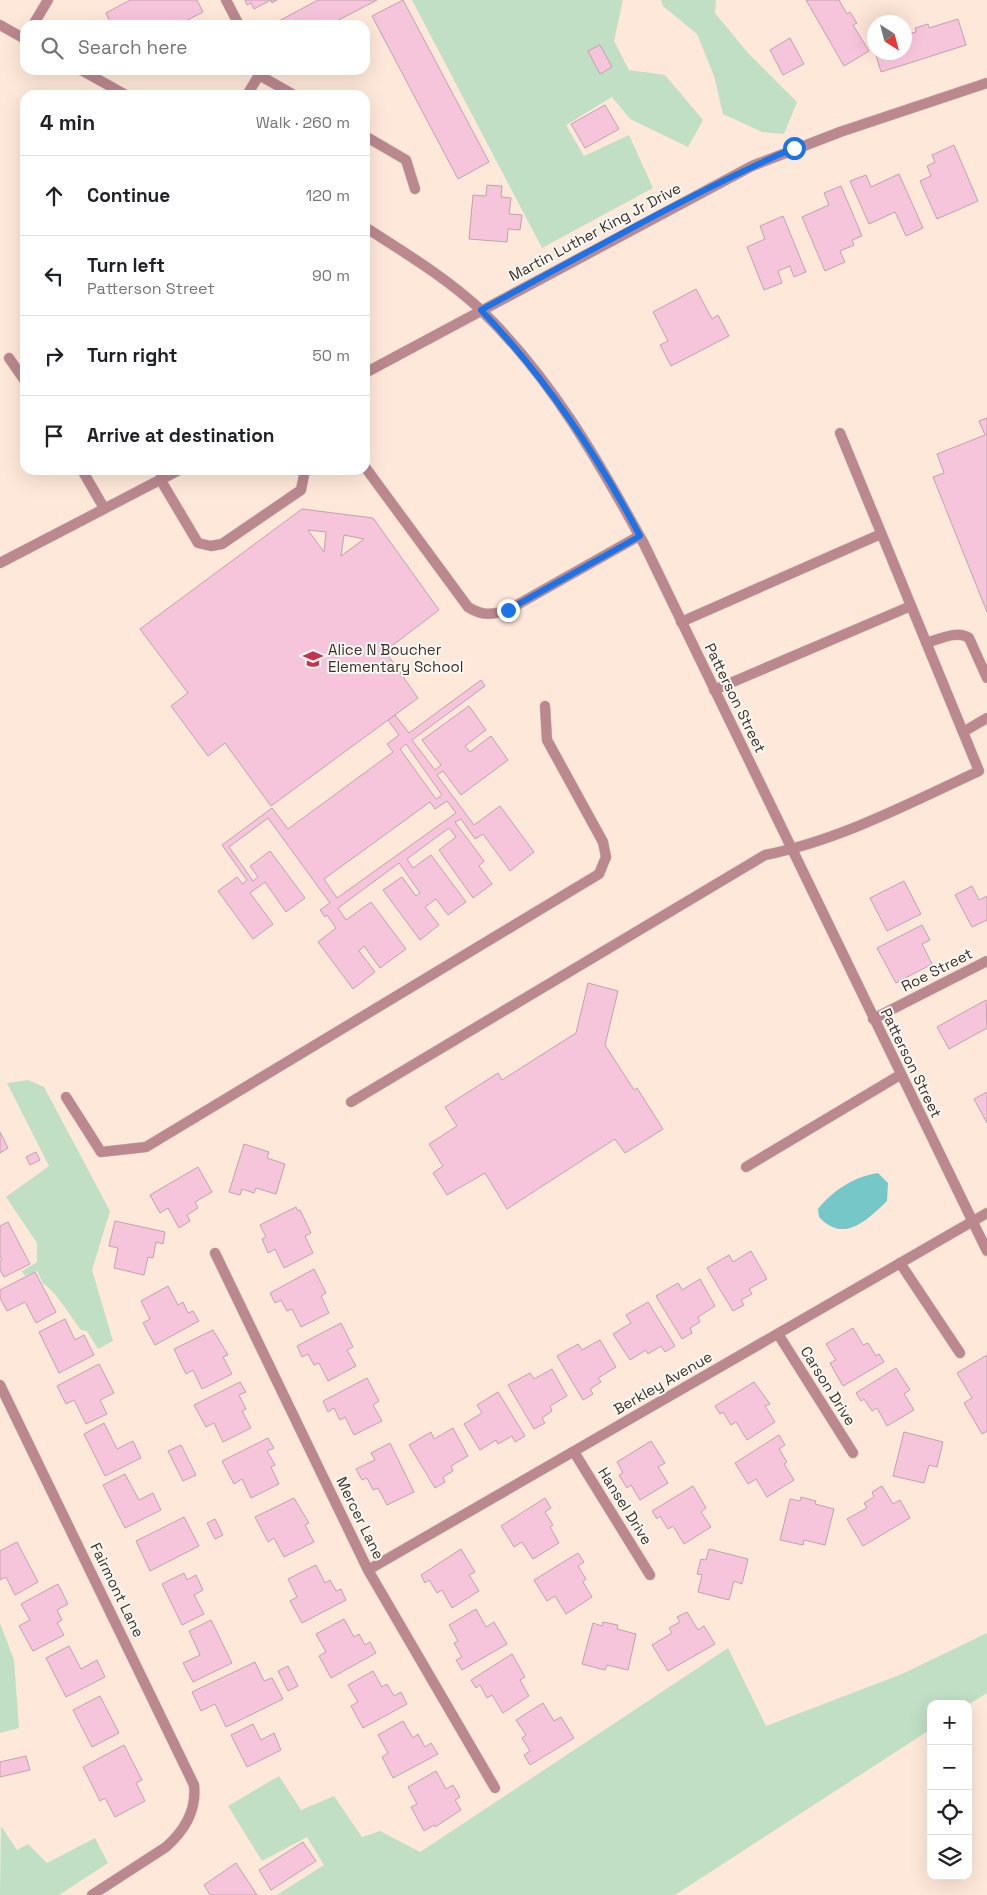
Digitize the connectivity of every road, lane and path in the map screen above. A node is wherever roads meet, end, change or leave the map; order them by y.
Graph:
1 (48, 0) edge
2 (226, 0) edge
3 (36, 20) edge
4 (236, 20) edge
5 (0, 25) edge
6 (20, 35) edge
7 (90, 75) edge
8 (257, 75) edge
9 (264, 75) edge
10 (987, 83) edge
11 (117, 90) edge
12 (250, 90) edge
13 (286, 90) edge
14 (370, 139) edge
15 (416, 189) dead end
16 (370, 230) edge
17 (481, 310) junction
18 (9, 358) dead end
19 (370, 370) edge
20 (20, 374) edge
21 (840, 433) dead end
22 (370, 474) edge
23 (85, 475) edge
24 (168, 475) edge
25 (304, 475) edge
26 (160, 479) junction
27 (104, 508) junction
28 (881, 534) junction
29 (640, 536) junction
30 (0, 563) edge
31 (911, 606) junction
32 (681, 622) junction
33 (926, 643) junction
34 (987, 678) edge
35 (714, 690) junction
36 (545, 706) dead end
37 (987, 718) edge
38 (963, 732) junction
39 (793, 849) junction
40 (987, 961) edge
41 (873, 1019) junction
42 (900, 1075) junction
43 (66, 1097) dead end
44 (351, 1102) dead end
45 (746, 1167) dead end
46 (987, 1214) edge
47 (972, 1222) junction
48 (987, 1251) edge
49 (215, 1253) dead end
50 (900, 1263) junction
51 (778, 1334) junction
52 (960, 1353) dead end
53 (0, 1385) edge
54 (574, 1452) junction
55 (853, 1454) dead end
56 (368, 1570) junction
57 (650, 1576) dead end
58 (495, 1788) dead end
59 (92, 1895) edge

1 - 3 street
2 - 4 street
5 - 6 street
7 - 11 street
8 - 12 street
9 - 13 street
10 - 17 street, Martin Luther King Jr Drive
14 - 15 street
16 - 17 street, Patterson Street
17 - 19 street, Martin Luther King Jr Drive
17 - 29 street, Patterson Street
18 - 20 street
21 - 28 street
22 - 29 street
23 - 27 street
24 - 26 street
25 - 26 street
26 - 27 street
27 - 30 street
28 - 31 street
28 - 32 street
29 - 32 street, Patterson Street
31 - 33 street
31 - 35 street
32 - 35 street, Patterson Street
33 - 34 street
33 - 38 street
35 - 39 street, Patterson Street
36 - 43 street
37 - 38 street
38 - 39 street
39 - 41 street, Patterson Street
39 - 44 street
40 - 41 street, Roe Street
41 - 42 street, Patterson Street
42 - 45 street
42 - 47 street, Patterson Street
46 - 47 street, Berkley Avenue
47 - 48 street, Patterson Street
47 - 50 street, Berkley Avenue
49 - 56 street, Mercer Lane
50 - 51 street, Berkley Avenue
50 - 52 street
51 - 54 street, Berkley Avenue
51 - 55 street, Carson Drive
53 - 59 street, Fairmont Lane
54 - 56 street, Berkley Avenue
54 - 57 street, Hansel Drive
56 - 58 street, Mercer Lane

